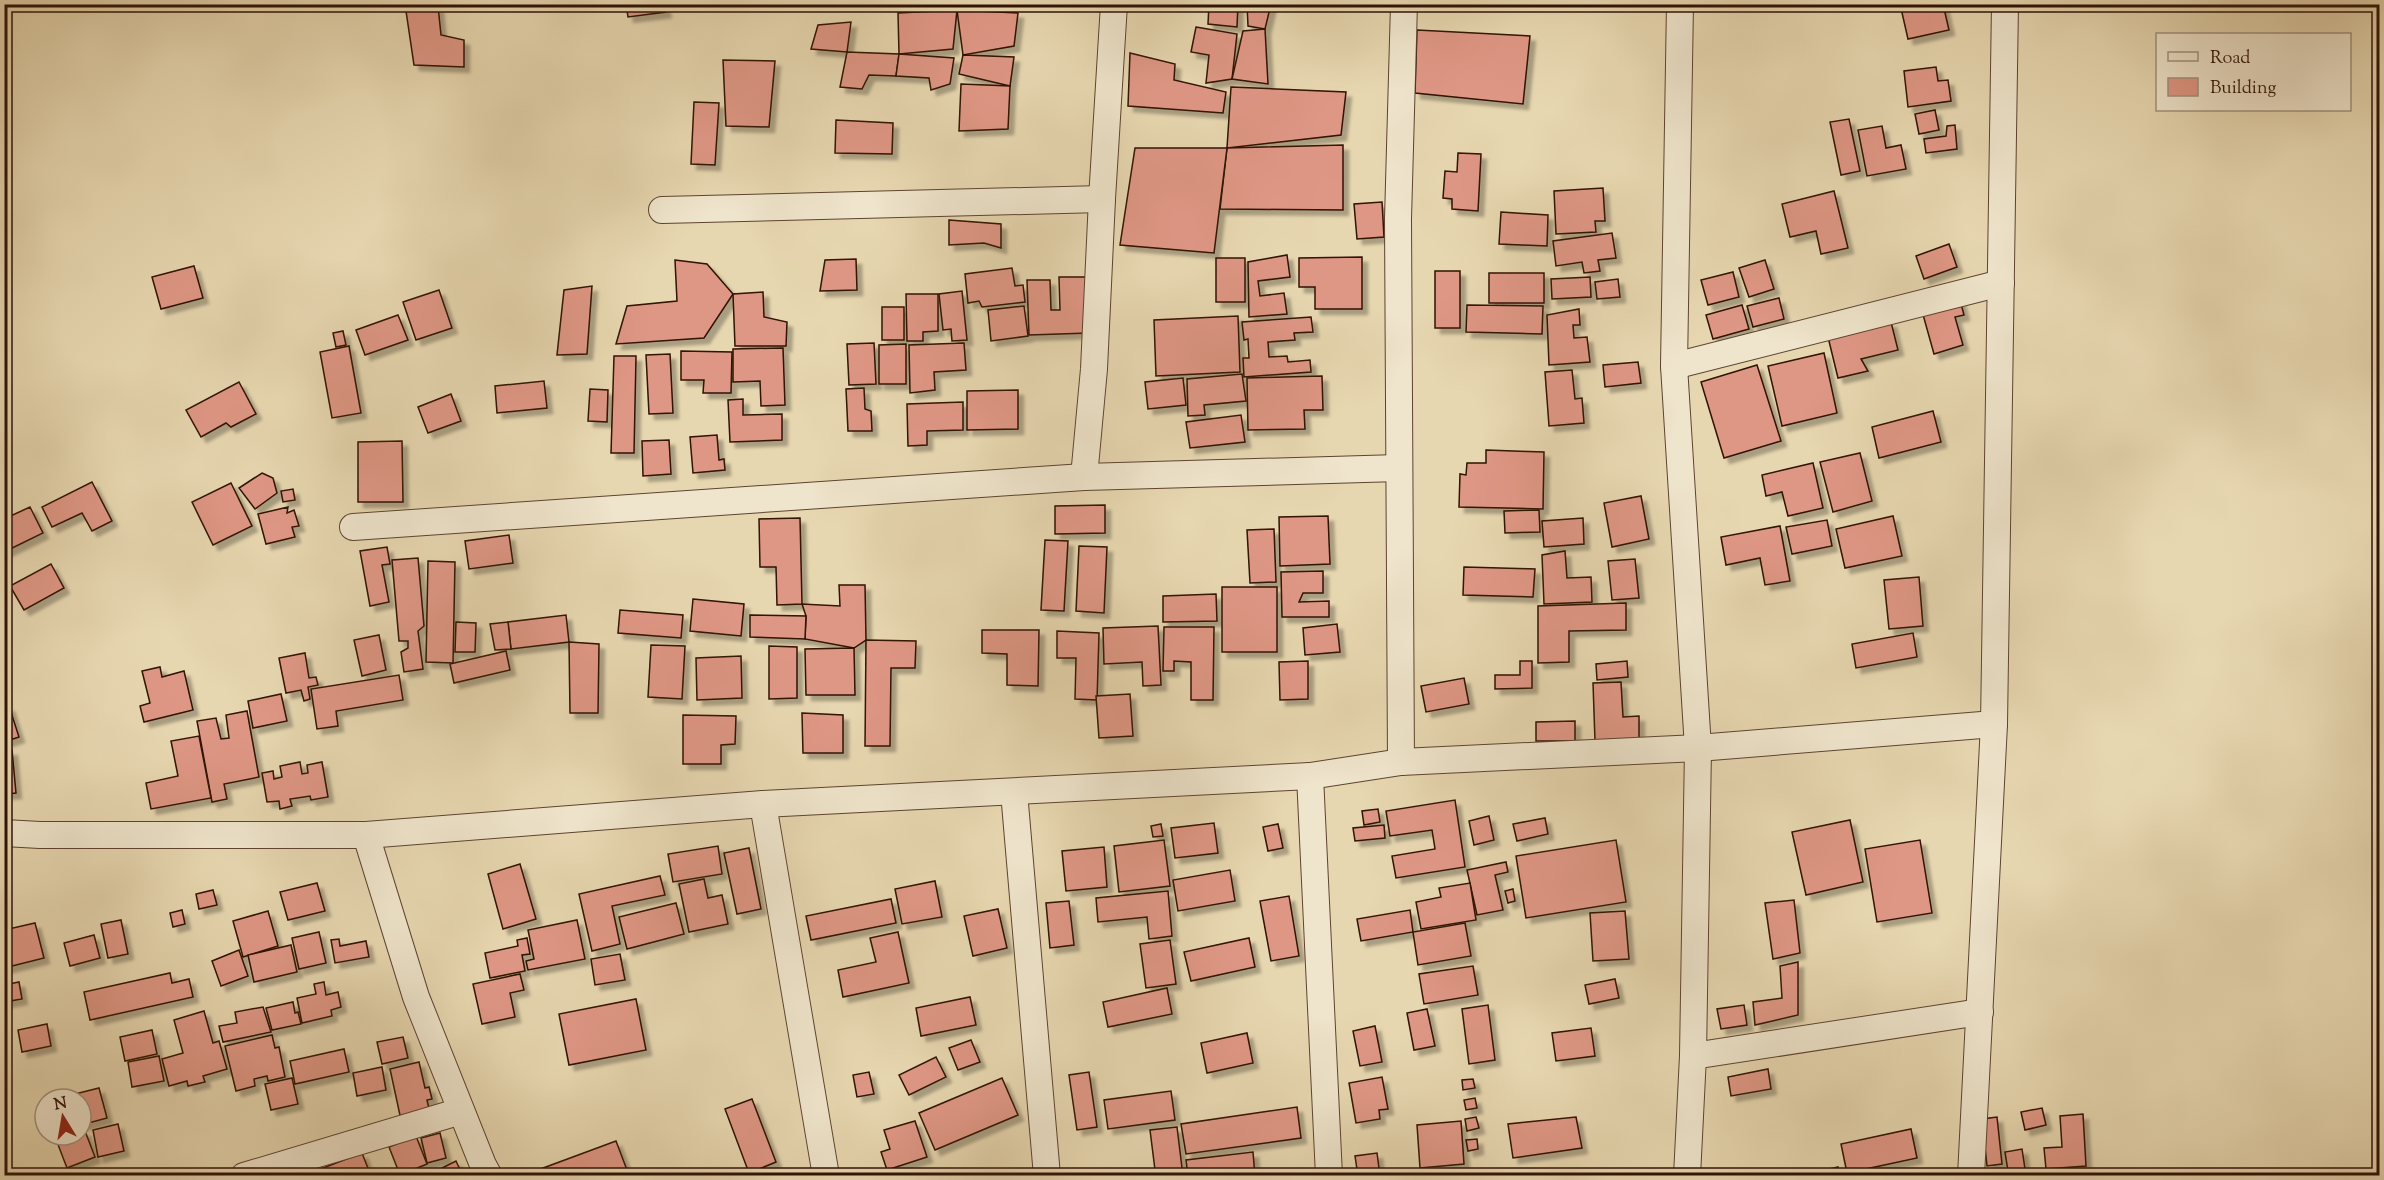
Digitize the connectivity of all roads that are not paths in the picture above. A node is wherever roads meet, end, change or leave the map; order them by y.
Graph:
1 (1114, 4) edge
2 (1404, 4) edge
3 (1680, 4) edge
4 (2005, 4) edge
5 (1102, 199) junction
6 (662, 210) dead end
7 (2001, 283) junction
8 (1674, 366) junction
9 (1399, 468) junction
10 (1084, 477) junction
11 (353, 526) dead end
12 (1994, 724) junction
13 (1698, 748) junction
14 (1401, 762) junction
15 (1310, 776) junction
16 (1014, 792) junction
17 (763, 804) junction
18 (4, 833) edge
19 (366, 835) junction
20 (1980, 1012) junction
21 (1693, 1056) junction
22 (461, 1111) junction
23 (280, 1170) edge
24 (244, 1176) edge
25 (489, 1176) edge
26 (826, 1176) edge
27 (1047, 1176) edge
28 (1329, 1176) edge
29 (1687, 1176) edge
30 (1971, 1176) edge

1 - 5 street
2 - 9 street
3 - 8 street
4 - 7 street
5 - 6 street
5 - 10 street
7 - 8 street
7 - 12 street
8 - 13 street
9 - 10 street
9 - 14 street
10 - 11 street
12 - 13 street
12 - 20 street
13 - 14 street
13 - 21 street
14 - 15 street
15 - 16 street
15 - 28 street
16 - 17 street
16 - 27 street
17 - 19 street
17 - 26 street
18 - 19 street
19 - 22 street
20 - 21 street
20 - 30 street
21 - 29 street
22 - 23 street
22 - 25 street
23 - 24 street

